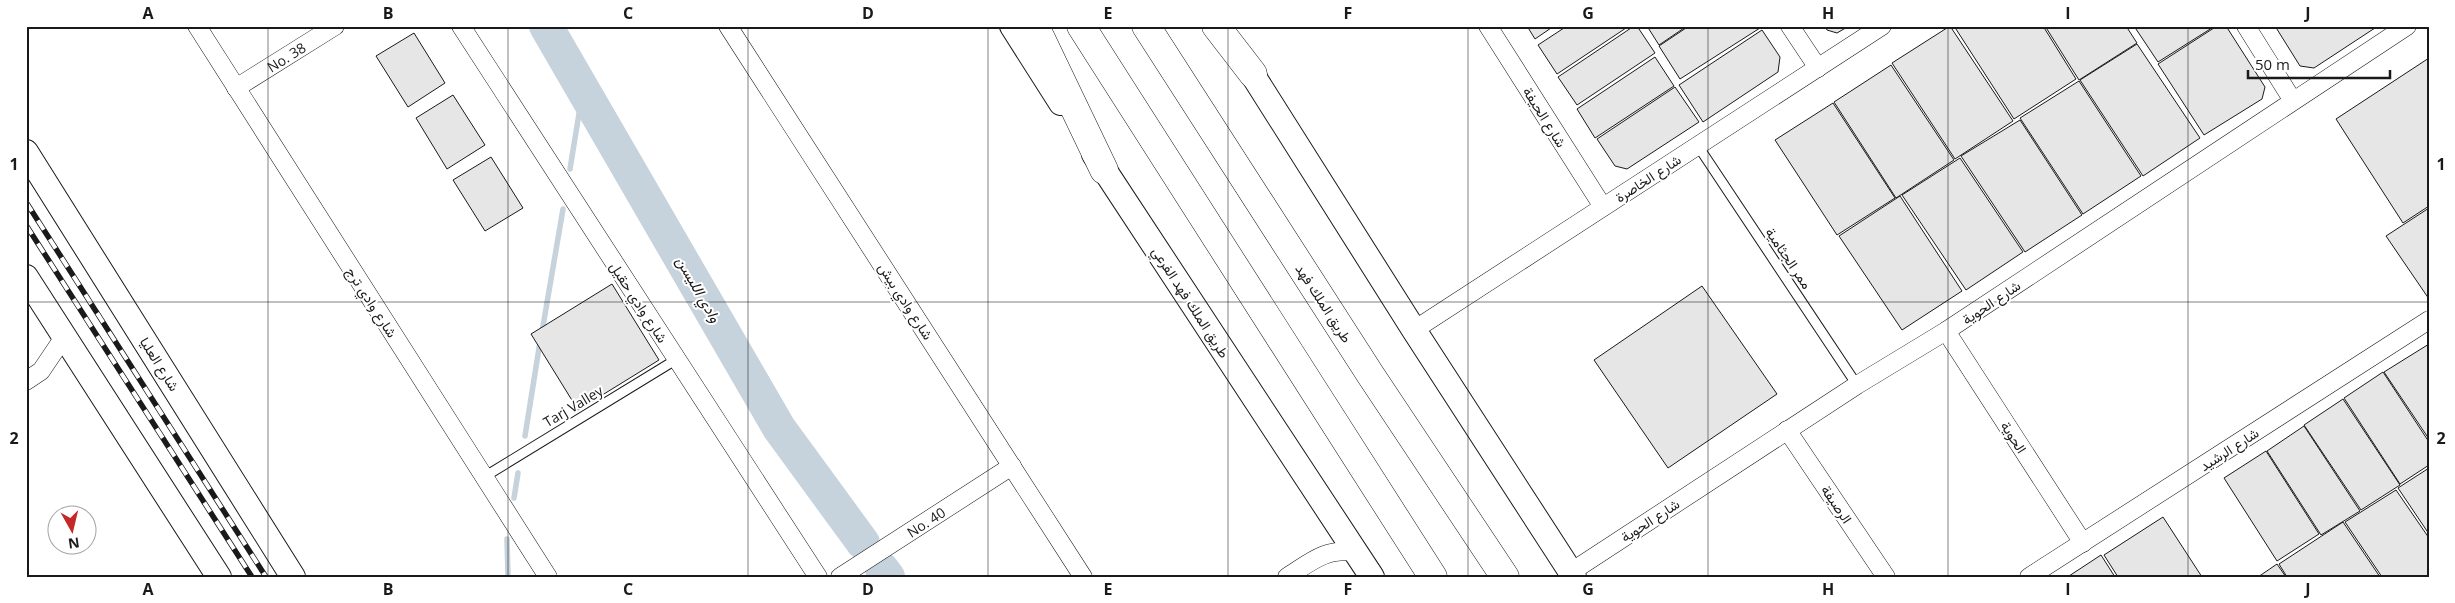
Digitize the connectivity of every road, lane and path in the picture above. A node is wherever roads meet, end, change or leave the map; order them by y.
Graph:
1 (197, 26) edge
2 (335, 26) edge
3 (461, 26) edge
4 (728, 26) edge
5 (1012, 26) edge
6 (1035, 26) edge
7 (1081, 26) edge
8 (1146, 26) edge
9 (1216, 26) edge
10 (1223, 26) edge
11 (1488, 26) edge
12 (1790, 26) edge
13 (1882, 26) edge
14 (2246, 26) edge
15 (2407, 26) edge
16 (1818, 68) junction
17 (1252, 74) junction
18 (236, 88) junction
19 (2293, 101) junction
20 (1698, 146) junction
21 (26, 152) edge
22 (1104, 170) junction
23 (1603, 207) junction
24 (26, 277) edge
25 (2429, 320) edge
26 (1414, 330) junction
27 (1946, 332) junction
28 (64, 337) junction
29 (677, 359) junction
30 (26, 381) edge
31 (1857, 385) junction
32 (1787, 430) junction
33 (1012, 466) junction
34 (484, 477) junction
35 (2083, 543) junction
36 (1356, 552) junction
37 (1573, 574) edge
38 (218, 577) edge
39 (293, 577) edge
40 (548, 577) edge
41 (818, 577) edge
42 (840, 577) edge
43 (1083, 577) edge
44 (1288, 577) edge
45 (1372, 577) edge
46 (1433, 577) edge
47 (1505, 577) edge
48 (1886, 577) edge
49 (2029, 577) edge

1 - 18 street, شارع وادي ترج
2 - 18 street, No. 38
3 - 29 street, شارع وادي حقيل
4 - 33 street, شارع وادي بيش
5 - 22 main road, طريق الملك فهد الفرعي
6 - 22 highway
7 - 46 highway
8 - 47 highway, طريق الملك فهد
9 - 17 highway
10 - 17 main road
11 - 23 street, شارع الحيفة
12 - 16 street
13 - 16 street, شارع الخاصرة
14 - 19 street
15 - 19 street, شارع الحوية
16 - 20 street, شارع الخاصرة
17 - 26 main road
18 - 34 street, شارع وادي ترج
19 - 27 street, شارع الحوية
20 - 23 street, شارع الخاصرة
20 - 31 lane, ممر الجثامية
21 - 39 main road, شارع العليا
22 - 36 main road, طريق الملك فهد الفرعي
23 - 26 street, شارع الخاصرة
24 - 28 main road
25 - 35 street, شارع الرشيد
26 - 37 main road
27 - 31 street, شارع الحوية
27 - 35 street, الحوية
28 - 30 street
28 - 38 main road
29 - 34 lane, Tarj Valley
29 - 41 street, شارع وادي حقيل
31 - 32 street, شارع الحوية
32 - 37 street, شارع الحوية
32 - 48 street, الرصيفة
33 - 42 street, No. 40
33 - 43 street, شارع وادي بيش
34 - 40 street, شارع وادي ترج
35 - 49 street, شارع الرشيد
36 - 44 street
36 - 45 main road, طريق الملك فهد الفرعي

